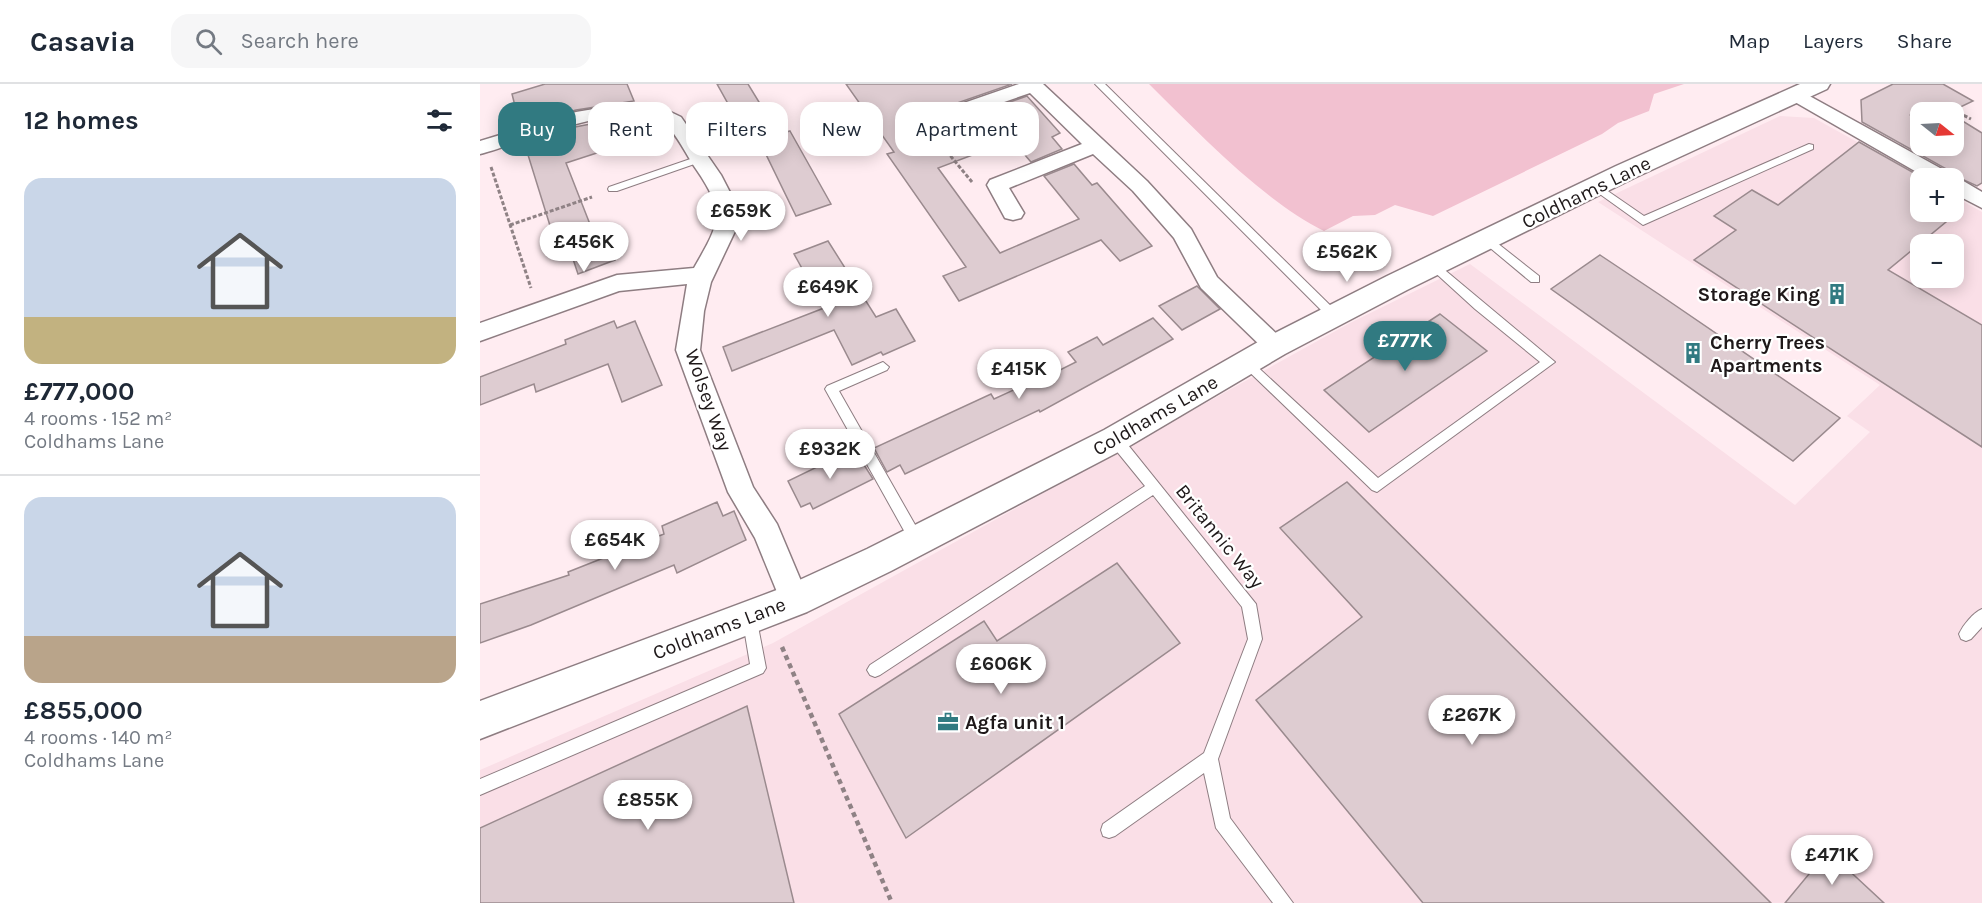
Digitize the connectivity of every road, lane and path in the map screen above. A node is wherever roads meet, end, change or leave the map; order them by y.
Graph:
1 (1101, 84) edge
2 (1819, 84) edge
3 (1033, 85) edge
4 (1796, 94) junction
5 (985, 102) edge
6 (1964, 116) edge
7 (1971, 120) dead end
8 (1095, 146) junction
9 (482, 147) edge
10 (1809, 147) dead end
11 (948, 156) edge
12 (699, 159) junction
13 (1925, 168) edge
14 (997, 185) junction
15 (1595, 187) junction
16 (613, 189) joint
17 (1964, 190) edge
18 (1982, 201) edge
19 (1013, 213) dead end
20 (510, 225) junction
21 (1488, 239) junction
22 (1434, 265) junction
23 (702, 275) junction
24 (1535, 279) dead end
25 (539, 311) junction
26 (1334, 316) junction
27 (480, 332) edge
28 (1275, 346) junction
29 (1246, 363) junction
30 (883, 367) dead end
31 (1115, 439) junction
32 (1154, 488) junction
33 (917, 541) junction
34 (794, 600) junction
35 (1982, 616) edge
36 (751, 627) junction
37 (1966, 634) dead end
38 (875, 670) dead end
39 (480, 720) edge
40 (1210, 759) junction
41 (480, 787) edge
42 (1109, 830) dead end
43 (892, 903) edge
44 (1284, 903) edge

1 - 26 lane
2 - 4 street, Coldhams Lane
3 - 5 street
3 - 8 street
4 - 13 street
4 - 15 street, Coldhams Lane
6 - 7 path
8 - 14 street
8 - 28 street
9 - 12 street, Wolsey Way
9 - 20 path
10 - 15 lane
11 - 14 path
12 - 16 lane
12 - 23 street, Wolsey Way
14 - 19 street
15 - 21 street, Coldhams Lane
16 - 20 path
17 - 18 street
20 - 25 path
21 - 22 street, Coldhams Lane
21 - 24 lane
22 - 26 street, Coldhams Lane
22 - 29 lane
23 - 25 street
23 - 34 street, Wolsey Way
25 - 27 street
26 - 28 street, Coldhams Lane
28 - 29 street, Coldhams Lane
29 - 31 street, Coldhams Lane
30 - 33 lane
31 - 32 lane, Britannic Way
31 - 33 street, Coldhams Lane
32 - 38 lane
32 - 40 lane, Britannic Way
33 - 34 street, Coldhams Lane
34 - 36 street, Coldhams Lane
35 - 37 lane
36 - 39 street, Coldhams Lane
36 - 41 lane
36 - 43 path
40 - 42 lane
40 - 44 lane

